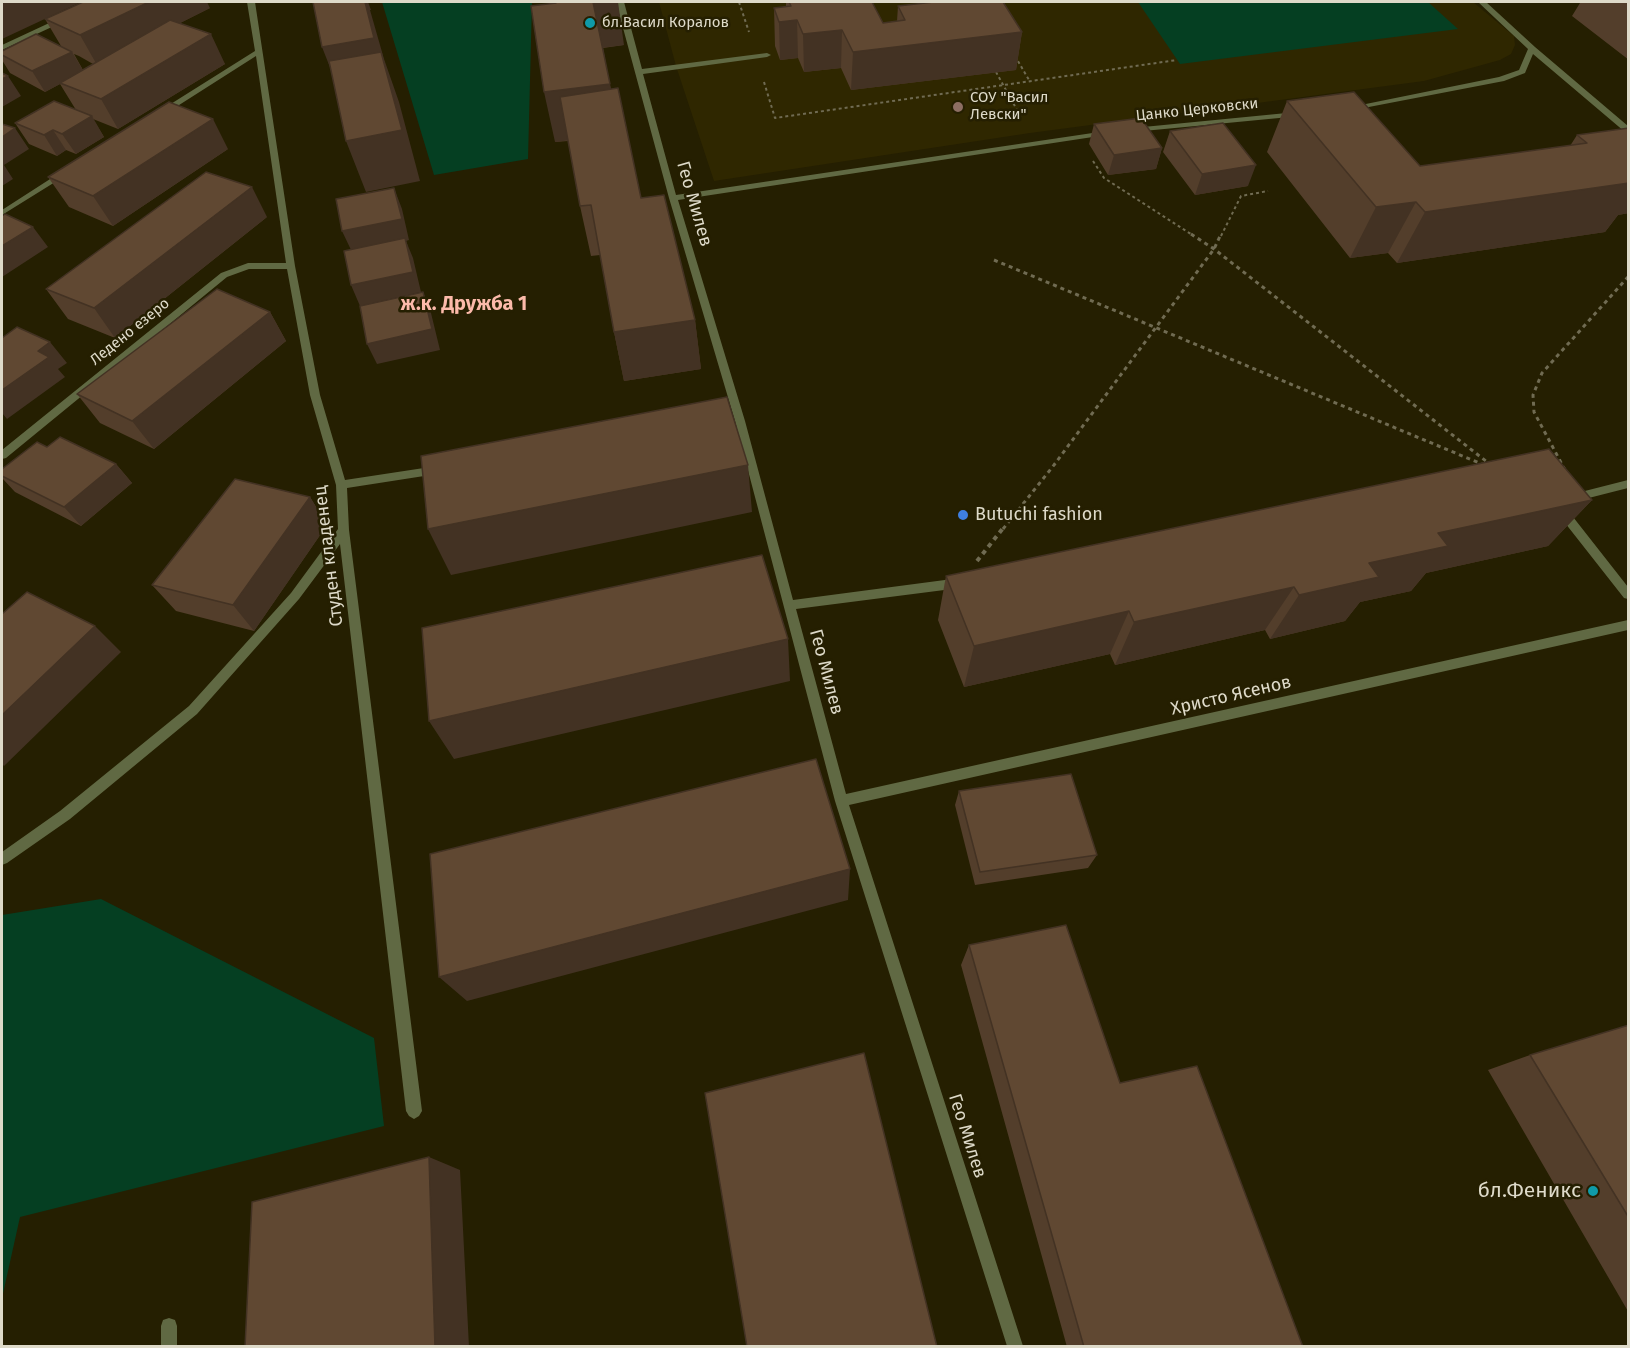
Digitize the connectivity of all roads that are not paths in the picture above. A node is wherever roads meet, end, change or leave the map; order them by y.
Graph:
1 (251, 2) edge
2 (620, 2) edge
3 (1482, 2) edge
4 (72, 16) edge
5 (2, 48) edge
6 (1532, 49) junction
7 (260, 51) junction
8 (767, 55) dead end
9 (638, 72) junction
10 (1309, 113) edge
11 (1353, 118) edge
12 (150, 120) edge
13 (1629, 130) edge
14 (1126, 131) edge
15 (1115, 132) edge
16 (71, 170) edge
17 (673, 198) junction
18 (2, 213) edge
19 (291, 266) junction
20 (2, 455) edge
21 (446, 468) edge
22 (1629, 484) edge
23 (340, 485) junction
24 (344, 530) junction
25 (964, 582) edge
26 (1629, 595) edge
27 (789, 605) junction
28 (1629, 625) edge
29 (841, 801) junction
30 (2, 859) edge
31 (414, 1110) dead end
32 (169, 1326) dead end
33 (169, 1347) edge
34 (1015, 1347) edge

1 - 7 street, Студен кладенец
2 - 9 street, Гео Милев
3 - 6 street
4 - 5 street
6 - 11 street
6 - 13 street
7 - 12 street
7 - 19 street, Студен кладенец
8 - 9 street
9 - 17 street, Гео Милев
10 - 14 street, Цанко Церковски
15 - 17 street, Цанко Церковски
16 - 18 street
17 - 27 street, Гео Милев
19 - 20 street, Ледено езеро
19 - 23 street, Студен кладенец
21 - 23 street
22 - 26 street
23 - 24 street, Студен кладенец
24 - 30 street
24 - 31 street, Студен кладенец
25 - 27 street
27 - 29 street, Гео Милев
28 - 29 street, Христо Ясенов
29 - 34 street, Гео Милев
32 - 33 street

